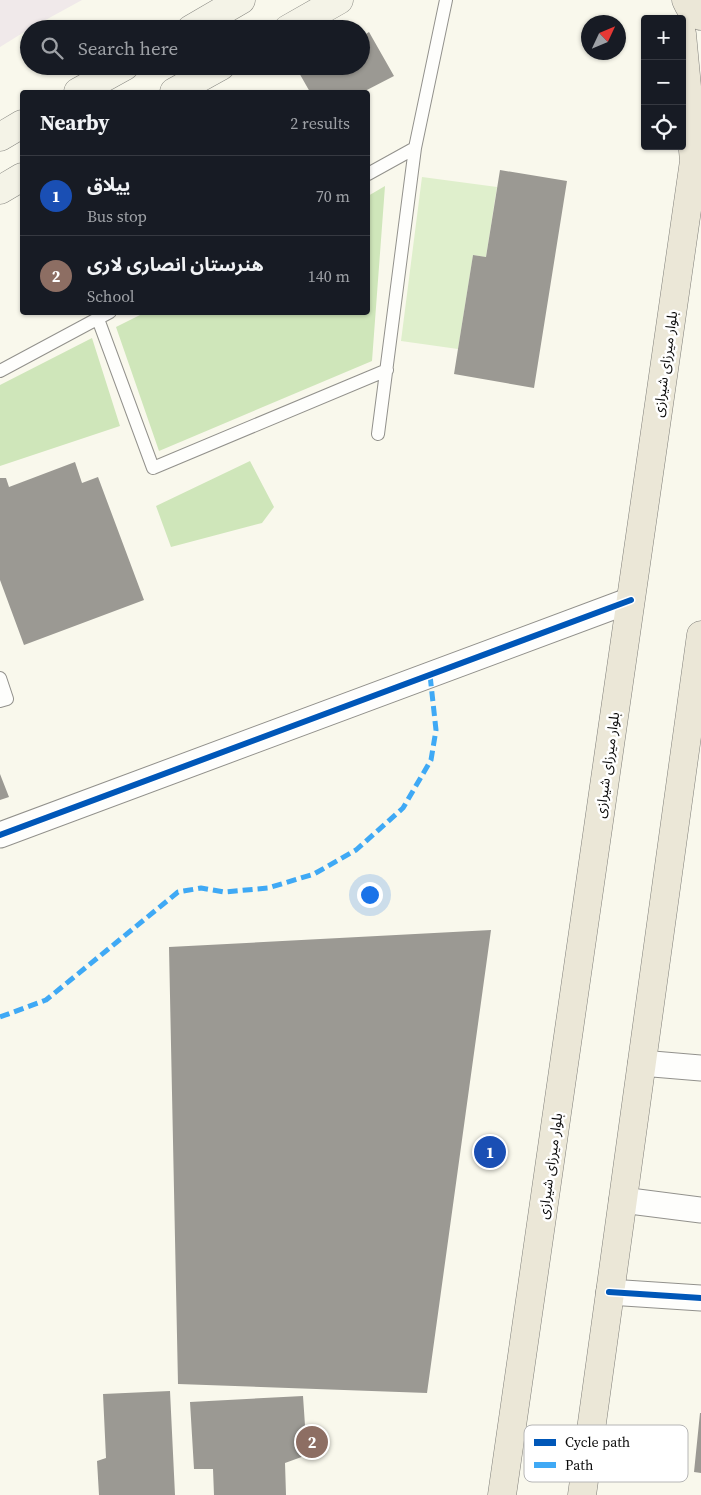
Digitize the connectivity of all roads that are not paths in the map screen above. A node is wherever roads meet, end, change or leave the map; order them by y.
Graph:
1 (241, 0) edge
2 (339, 0) edge
3 (446, 0) edge
4 (675, 0) edge
5 (686, 0) edge
6 (678, 15) edge
7 (701, 16) edge
8 (207, 20) edge
9 (304, 20) edge
10 (684, 60) edge
11 (108, 75) edge
12 (205, 75) edge
13 (82, 90) edge
14 (178, 90) edge
15 (20, 125) edge
16 (0, 137) edge
17 (415, 148) junction
18 (370, 173) edge
19 (20, 178) edge
20 (0, 190) edge
21 (104, 316) edge
22 (387, 370) junction
23 (0, 372) edge
24 (378, 434) dead end
25 (631, 600) junction
26 (701, 635) edge
27 (0, 678) edge
28 (0, 702) edge
29 (0, 835) edge
30 (641, 1063) junction
31 (701, 1068) edge
32 (622, 1200) junction
33 (701, 1210) edge
34 (609, 1292) junction
35 (701, 1298) edge
36 (591, 1425) edge
37 (584, 1482) edge
38 (502, 1495) edge
39 (582, 1495) edge

1 - 8 street
2 - 9 street
3 - 17 lane
4 - 6 main road
5 - 7 main road
10 - 25 main road, بلوار میرزای شیرازی
11 - 13 street
12 - 14 street
15 - 16 street
17 - 18 lane
17 - 22 lane
19 - 20 street
21 - 22 lane
21 - 23 lane
22 - 24 lane
25 - 29 street
25 - 38 main road, بلوار میرزای شیرازی
26 - 30 main road
27 - 28 lane
30 - 31 street
30 - 32 main road
32 - 33 street
32 - 34 main road
34 - 35 street
34 - 36 main road
37 - 39 main road

